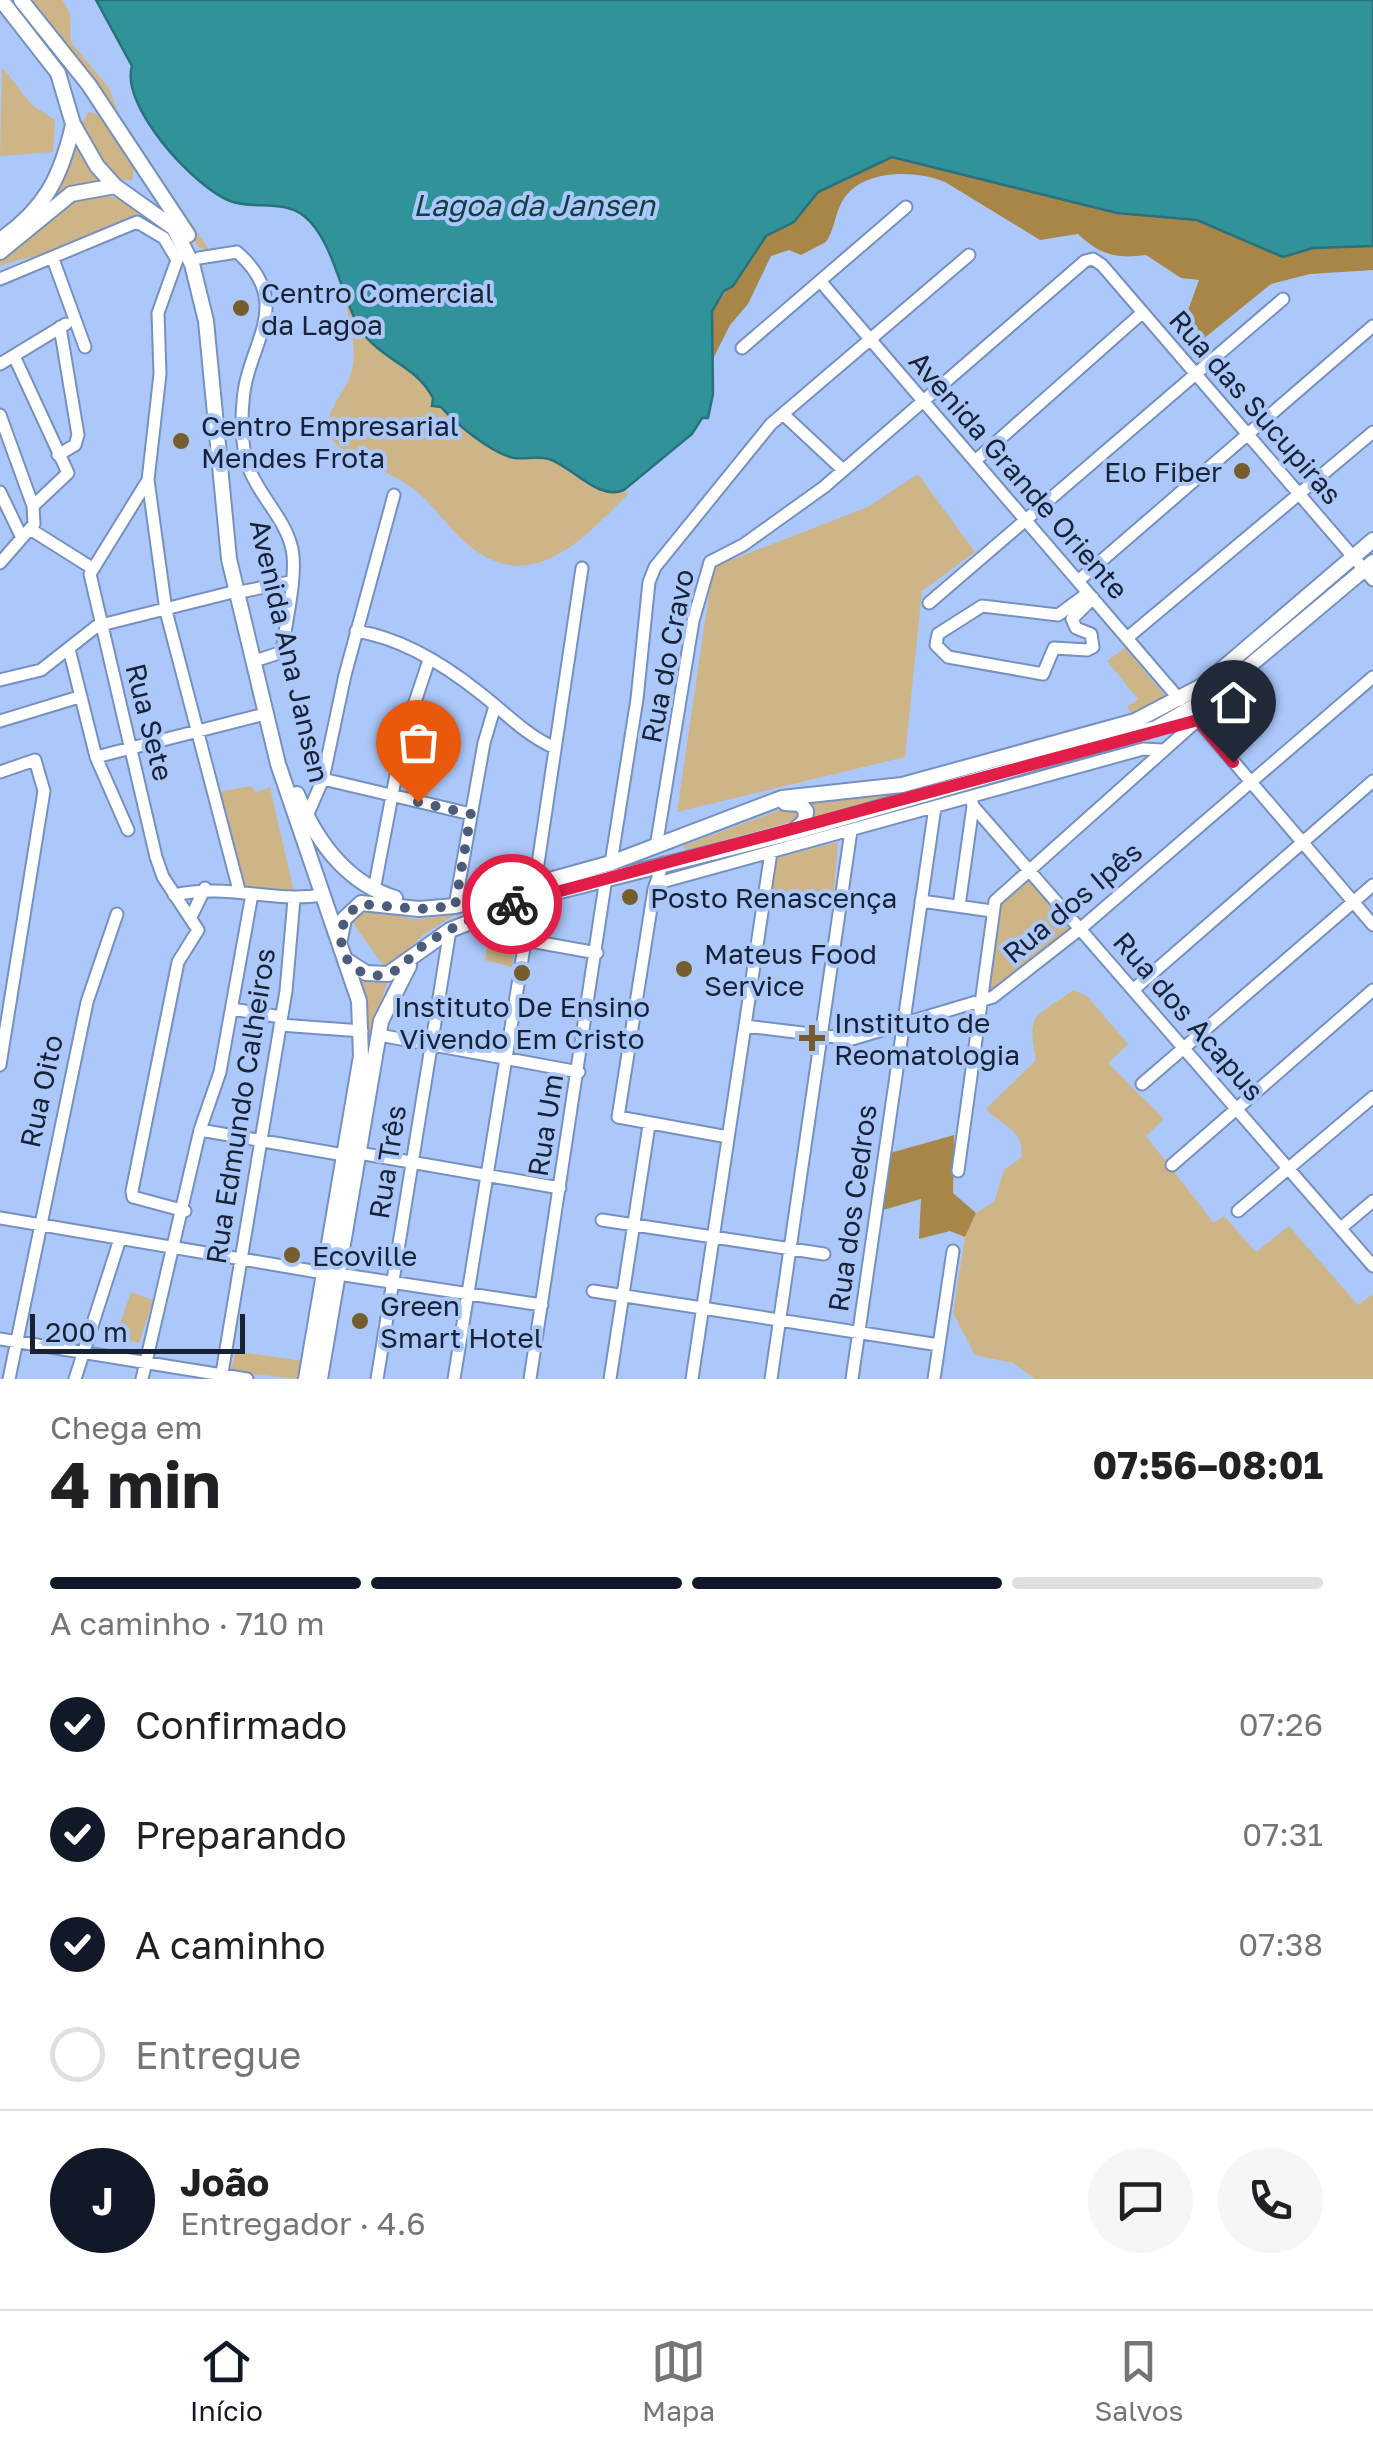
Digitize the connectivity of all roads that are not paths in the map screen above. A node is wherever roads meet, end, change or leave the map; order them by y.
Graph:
1 (1, 0) edge
2 (21, 0) edge
3 (106, 110) junction
4 (73, 124) junction
5 (140, 159) junction
6 (116, 187) junction
7 (906, 207) dead end
8 (0, 240) edge
9 (0, 252) edge
10 (968, 255) dead end
11 (199, 258) junction
12 (53, 259) junction
13 (1102, 265) joint
14 (0, 279) edge
15 (821, 282) junction
16 (1282, 299) dead end
17 (1142, 312) junction
18 (74, 320) junction
19 (1373, 326) edge
20 (60, 327) junction
21 (870, 339) junction
22 (85, 348) dead end
23 (742, 348) dead end
24 (14, 356) junction
25 (0, 364) edge
26 (1195, 374) junction
27 (923, 401) junction
28 (783, 414) junction
29 (0, 415) edge
30 (1373, 432) edge
31 (1247, 435) junction
32 (58, 455) junction
33 (975, 461) junction
34 (842, 470) junction
35 (148, 480) junction
36 (0, 492) edge
37 (394, 495) dead end
38 (1299, 496) junction
39 (33, 506) junction
40 (1026, 520) junction
41 (26, 533) junction
42 (1373, 540) edge
43 (1353, 557) junction
44 (0, 563) edge
45 (92, 568) junction
46 (582, 568) dead end
47 (1370, 571) edge
48 (1078, 581) junction
49 (290, 582) junction
50 (241, 591) junction
51 (1090, 596) junction
52 (929, 604) dead end
53 (166, 610) junction
54 (101, 624) junction
55 (356, 631) junction
56 (1127, 638) junction
57 (70, 649) junction
58 (261, 659) junction
59 (430, 660) junction
60 (1373, 677) edge
61 (0, 680) edge
62 (1233, 680) junction
63 (79, 697) junction
64 (1180, 700) junction
65 (496, 706) junction
66 (265, 714) junction
67 (1198, 720) junction
68 (0, 721) edge
69 (1143, 732) junction
70 (196, 733) junction
71 (555, 748) junction
72 (132, 750) junction
73 (1162, 750) junction
74 (96, 757) junction
75 (0, 772) edge
76 (323, 779) junction
77 (1373, 780) edge
78 (1251, 783) junction
79 (392, 796) junction
80 (972, 802) junction
81 (935, 808) junction
82 (471, 814) junction
83 (307, 816) junction
84 (732, 819) junction
85 (128, 830) dead end
86 (851, 830) junction
87 (787, 834) junction
88 (1302, 842) junction
89 (656, 847) junction
90 (771, 852) junction
91 (663, 863) junction
92 (643, 868) junction
93 (609, 870) junction
94 (1028, 870) junction
95 (658, 883) junction
96 (1373, 885) edge
97 (205, 888) junction
98 (239, 890) junction
99 (374, 890) junction
100 (534, 891) junction
101 (252, 894) junction
102 (323, 894) junction
103 (174, 895) junction
104 (294, 899) junction
105 (922, 901) junction
106 (1353, 902) junction
107 (450, 906) junction
108 (959, 906) junction
109 (992, 911) junction
110 (118, 914) dead end
111 (191, 917) junction
112 (1373, 924) edge
113 (1080, 929) junction
114 (450, 930) junction
115 (340, 940) junction
116 (525, 940) junction
117 (424, 949) junction
118 (446, 953) junction
119 (597, 953) junction
120 (347, 960) junction
121 (1133, 990) junction
122 (1373, 990) edge
123 (980, 1003) junction
124 (232, 1009) junction
125 (280, 1021) junction
126 (904, 1025) junction
127 (746, 1026) junction
128 (362, 1031) junction
129 (379, 1034) junction
130 (821, 1037) junction
131 (430, 1044) junction
132 (1185, 1049) junction
133 (506, 1058) junction
134 (0, 1064) edge
135 (578, 1072) junction
136 (1142, 1084) dead end
137 (1373, 1097) edge
138 (1237, 1109) junction
139 (649, 1126) junction
140 (200, 1130) junction
141 (728, 1137) junction
142 (258, 1142) junction
143 (352, 1154) junction
144 (412, 1162) junction
145 (1172, 1164) dead end
146 (1290, 1170) junction
147 (958, 1171) dead end
148 (488, 1176) junction
149 (560, 1188) junction
150 (1373, 1200) edge
151 (184, 1211) junction
152 (1238, 1212) dead end
153 (0, 1218) edge
154 (602, 1220) dead end
155 (634, 1225) junction
156 (38, 1226) junction
157 (1341, 1228) junction
158 (713, 1237) junction
159 (120, 1240) junction
160 (176, 1248) junction
161 (790, 1249) junction
162 (952, 1251) dead end
163 (824, 1254) dead end
164 (242, 1259) junction
165 (1373, 1266) edge
166 (331, 1274) junction
167 (392, 1282) junction
168 (593, 1290) dead end
169 (468, 1294) junction
170 (622, 1295) junction
171 (542, 1305) junction
172 (703, 1308) junction
173 (779, 1320) junction
174 (859, 1332) junction
175 (0, 1339) edge
176 (16, 1342) junction
177 (939, 1345) junction
178 (80, 1354) junction
179 (145, 1364) junction
180 (221, 1377) edge
181 (10, 1379) edge
182 (75, 1379) edge
183 (142, 1379) edge
184 (247, 1379) edge
185 (306, 1379) edge
186 (320, 1379) edge
187 (377, 1379) edge
188 (454, 1379) edge
189 (530, 1379) edge
190 (610, 1379) edge
191 (692, 1379) edge
192 (770, 1379) edge
193 (852, 1379) edge
194 (934, 1379) edge

1 - 4 main road, Avenida Ana Jansen
2 - 3 main road, Avenida Ana Jansen
3 - 4 main road
3 - 5 main road, Avenida Ana Jansen
4 - 6 main road, Avenida Ana Jansen
4 - 8 main road
5 - 6 main road
5 - 11 main road, Avenida Ana Jansen
6 - 9 main road
6 - 50 main road, Avenida Ana Jansen
7 - 15 street
10 - 21 street, Rua Um
11 - 49 street
11 - 50 main road, Avenida Ana Jansen
12 - 14 street
12 - 18 street
12 - 35 street
13 - 17 street, Rua das Sucupiras
13 - 27 street, Rua do Cravo
15 - 21 street, Avenida Grande Oriente
15 - 23 street
16 - 26 street
17 - 26 street, Rua das Sucupiras
17 - 33 street
18 - 20 street
18 - 22 street
19 - 31 street
20 - 24 street
20 - 32 street
21 - 27 street, Avenida Grande Oriente
21 - 28 street, Rua Um
24 - 25 street
24 - 32 street
26 - 31 street, Rua das Sucupiras
26 - 40 street
27 - 33 street, Avenida Grande Oriente
27 - 34 street, Rua do Cravo
28 - 34 street
28 - 93 street, Rua Um
29 - 39 street
30 - 38 street
31 - 38 street, Rua das Sucupiras
31 - 48 street
32 - 39 street
33 - 40 street, Avenida Grande Oriente
34 - 89 street, Rua do Cravo
35 - 45 street
35 - 53 street
36 - 41 street
37 - 55 street
38 - 43 street, Rua das Sucupiras
38 - 56 street
39 - 41 street
40 - 48 street, Avenida Grande Oriente
40 - 52 street
41 - 44 street
41 - 45 street
42 - 43 main road
43 - 47 street, Rua das Sucupiras
43 - 64 main road
45 - 54 street, Rua Sete
46 - 71 street
47 - 62 main road
48 - 51 street, Avenida Grande Oriente
49 - 50 street
49 - 58 street
50 - 53 street
50 - 58 main road, Avenida Ana Jansen
50 - 66 main road, Avenida Ana Jansen
51 - 51 street
51 - 56 street, Avenida Grande Oriente
53 - 54 street
53 - 70 street
54 - 57 street
54 - 72 street, Rua Sete
55 - 59 street
55 - 76 street
56 - 64 street, Avenida Grande Oriente
57 - 61 street
57 - 63 street
58 - 83 main road, Avenida Ana Jansen
59 - 65 street
59 - 79 street
60 - 78 street, Rua dos Ipês
62 - 67 main road
62 - 69 main road
63 - 68 street
63 - 74 street
64 - 84 main road
65 - 71 street
65 - 82 street
66 - 70 street
66 - 102 main road, Avenida Ana Jansen
67 - 69 main road
67 - 73 street
67 - 78 street
69 - 87 main road
70 - 72 street
70 - 98 street
71 - 100 street
72 - 74 street
72 - 103 street, Rua Sete
73 - 80 street
73 - 94 street
74 - 85 street
75 - 134 street
76 - 79 street
76 - 83 street
77 - 88 street
78 - 88 street
78 - 113 street, Rua dos Ipês
79 - 82 street
79 - 99 street
80 - 81 street
80 - 94 street, Rua dos Acapus
80 - 108 street
81 - 86 street
81 - 105 street, Rua dos Cedros
82 - 107 street
83 - 99 main road, Avenida Ana Jansen
84 - 87 main road
84 - 89 main road
86 - 90 street
86 - 130 street
87 - 91 main road
88 - 106 street
88 - 121 street
89 - 93 main road
90 - 95 street
90 - 127 street
91 - 92 main road
91 - 95 street
92 - 93 main road
92 - 95 street
93 - 100 main road
93 - 119 street, Rua Um
94 - 109 street
94 - 113 street, Rua dos Acapus
95 - 139 street
96 - 106 street
97 - 98 street
97 - 103 street
97 - 111 street
98 - 101 street
99 - 107 main road, Avenida Ana Jansen
100 - 107 main road
100 - 114 main road
100 - 116 street
101 - 104 street
101 - 124 street
102 - 104 street
102 - 115 main road, Avenida Ana Jansen
103 - 111 street, Rua Sete
104 - 125 street, Rua Edmundo Calheiros
105 - 108 street
105 - 126 street, Rua dos Cedros
106 - 112 street
106 - 132 street
107 - 115 main road
108 - 109 street
109 - 123 street
110 - 156 street, Rua Oito
111 - 151 street
113 - 121 street, Rua dos Acapus
113 - 123 street, Rua dos Ipês
114 - 117 main road
114 - 118 street, Rua Três
114 - 120 main road
115 - 120 main road, Avenida Ana Jansen
116 - 119 street
116 - 133 street
117 - 118 street
117 - 129 main road
118 - 131 street, Rua Três
119 - 135 street, Rua Um
120 - 128 main road, Avenida Ana Jansen
121 - 132 street, Rua dos Acapus
122 - 138 street
123 - 126 street, Rua dos Ipês
123 - 147 street
124 - 125 street
124 - 140 street
125 - 128 street
125 - 142 street, Rua Edmundo Calheiros
126 - 130 street, Rua dos Ipês
126 - 174 street, Rua dos Cedros
127 - 130 street, Rua dos Ipês
127 - 141 street
128 - 143 main road
129 - 131 street
129 - 143 main road
130 - 161 street
131 - 133 street
131 - 144 street, Rua Três
132 - 136 street
132 - 138 street, Rua dos Acapus
133 - 135 street
133 - 148 street
135 - 149 street, Rua Um
137 - 146 street
138 - 145 street
138 - 146 street, Rua dos Acapus
139 - 141 street
139 - 155 street
140 - 142 street
140 - 151 street
141 - 158 street
142 - 143 street
142 - 164 street, Rua Edmundo Calheiros
143 - 144 street
143 - 166 main road
144 - 148 street
144 - 167 street, Rua Três
146 - 152 street
146 - 157 street, Rua dos Acapus
148 - 149 street
148 - 169 street
149 - 171 street, Rua Um
150 - 157 street
151 - 160 street
153 - 156 street
154 - 155 street
155 - 158 street
155 - 170 street
156 - 159 street
156 - 176 street, Rua Oito
157 - 165 street, Rua dos Acapus
158 - 161 street
158 - 172 street
159 - 160 street
159 - 178 street
160 - 164 street
160 - 179 street
161 - 163 street
161 - 173 street
162 - 177 street
164 - 166 street
164 - 180 street, Rua Edmundo Calheiros
166 - 167 street
166 - 185 main road
166 - 186 main road
167 - 169 street
167 - 187 street, Rua Três
168 - 170 street
169 - 171 street
169 - 188 street
170 - 172 street
170 - 190 street
171 - 189 street, Rua Um
172 - 173 street
172 - 191 street
173 - 174 street
173 - 192 street
174 - 177 street
174 - 193 street, Rua dos Cedros
175 - 176 street
176 - 178 street
176 - 181 street, Rua Oito
177 - 194 street
178 - 179 street
178 - 182 street
179 - 180 street
179 - 183 street
180 - 184 street

